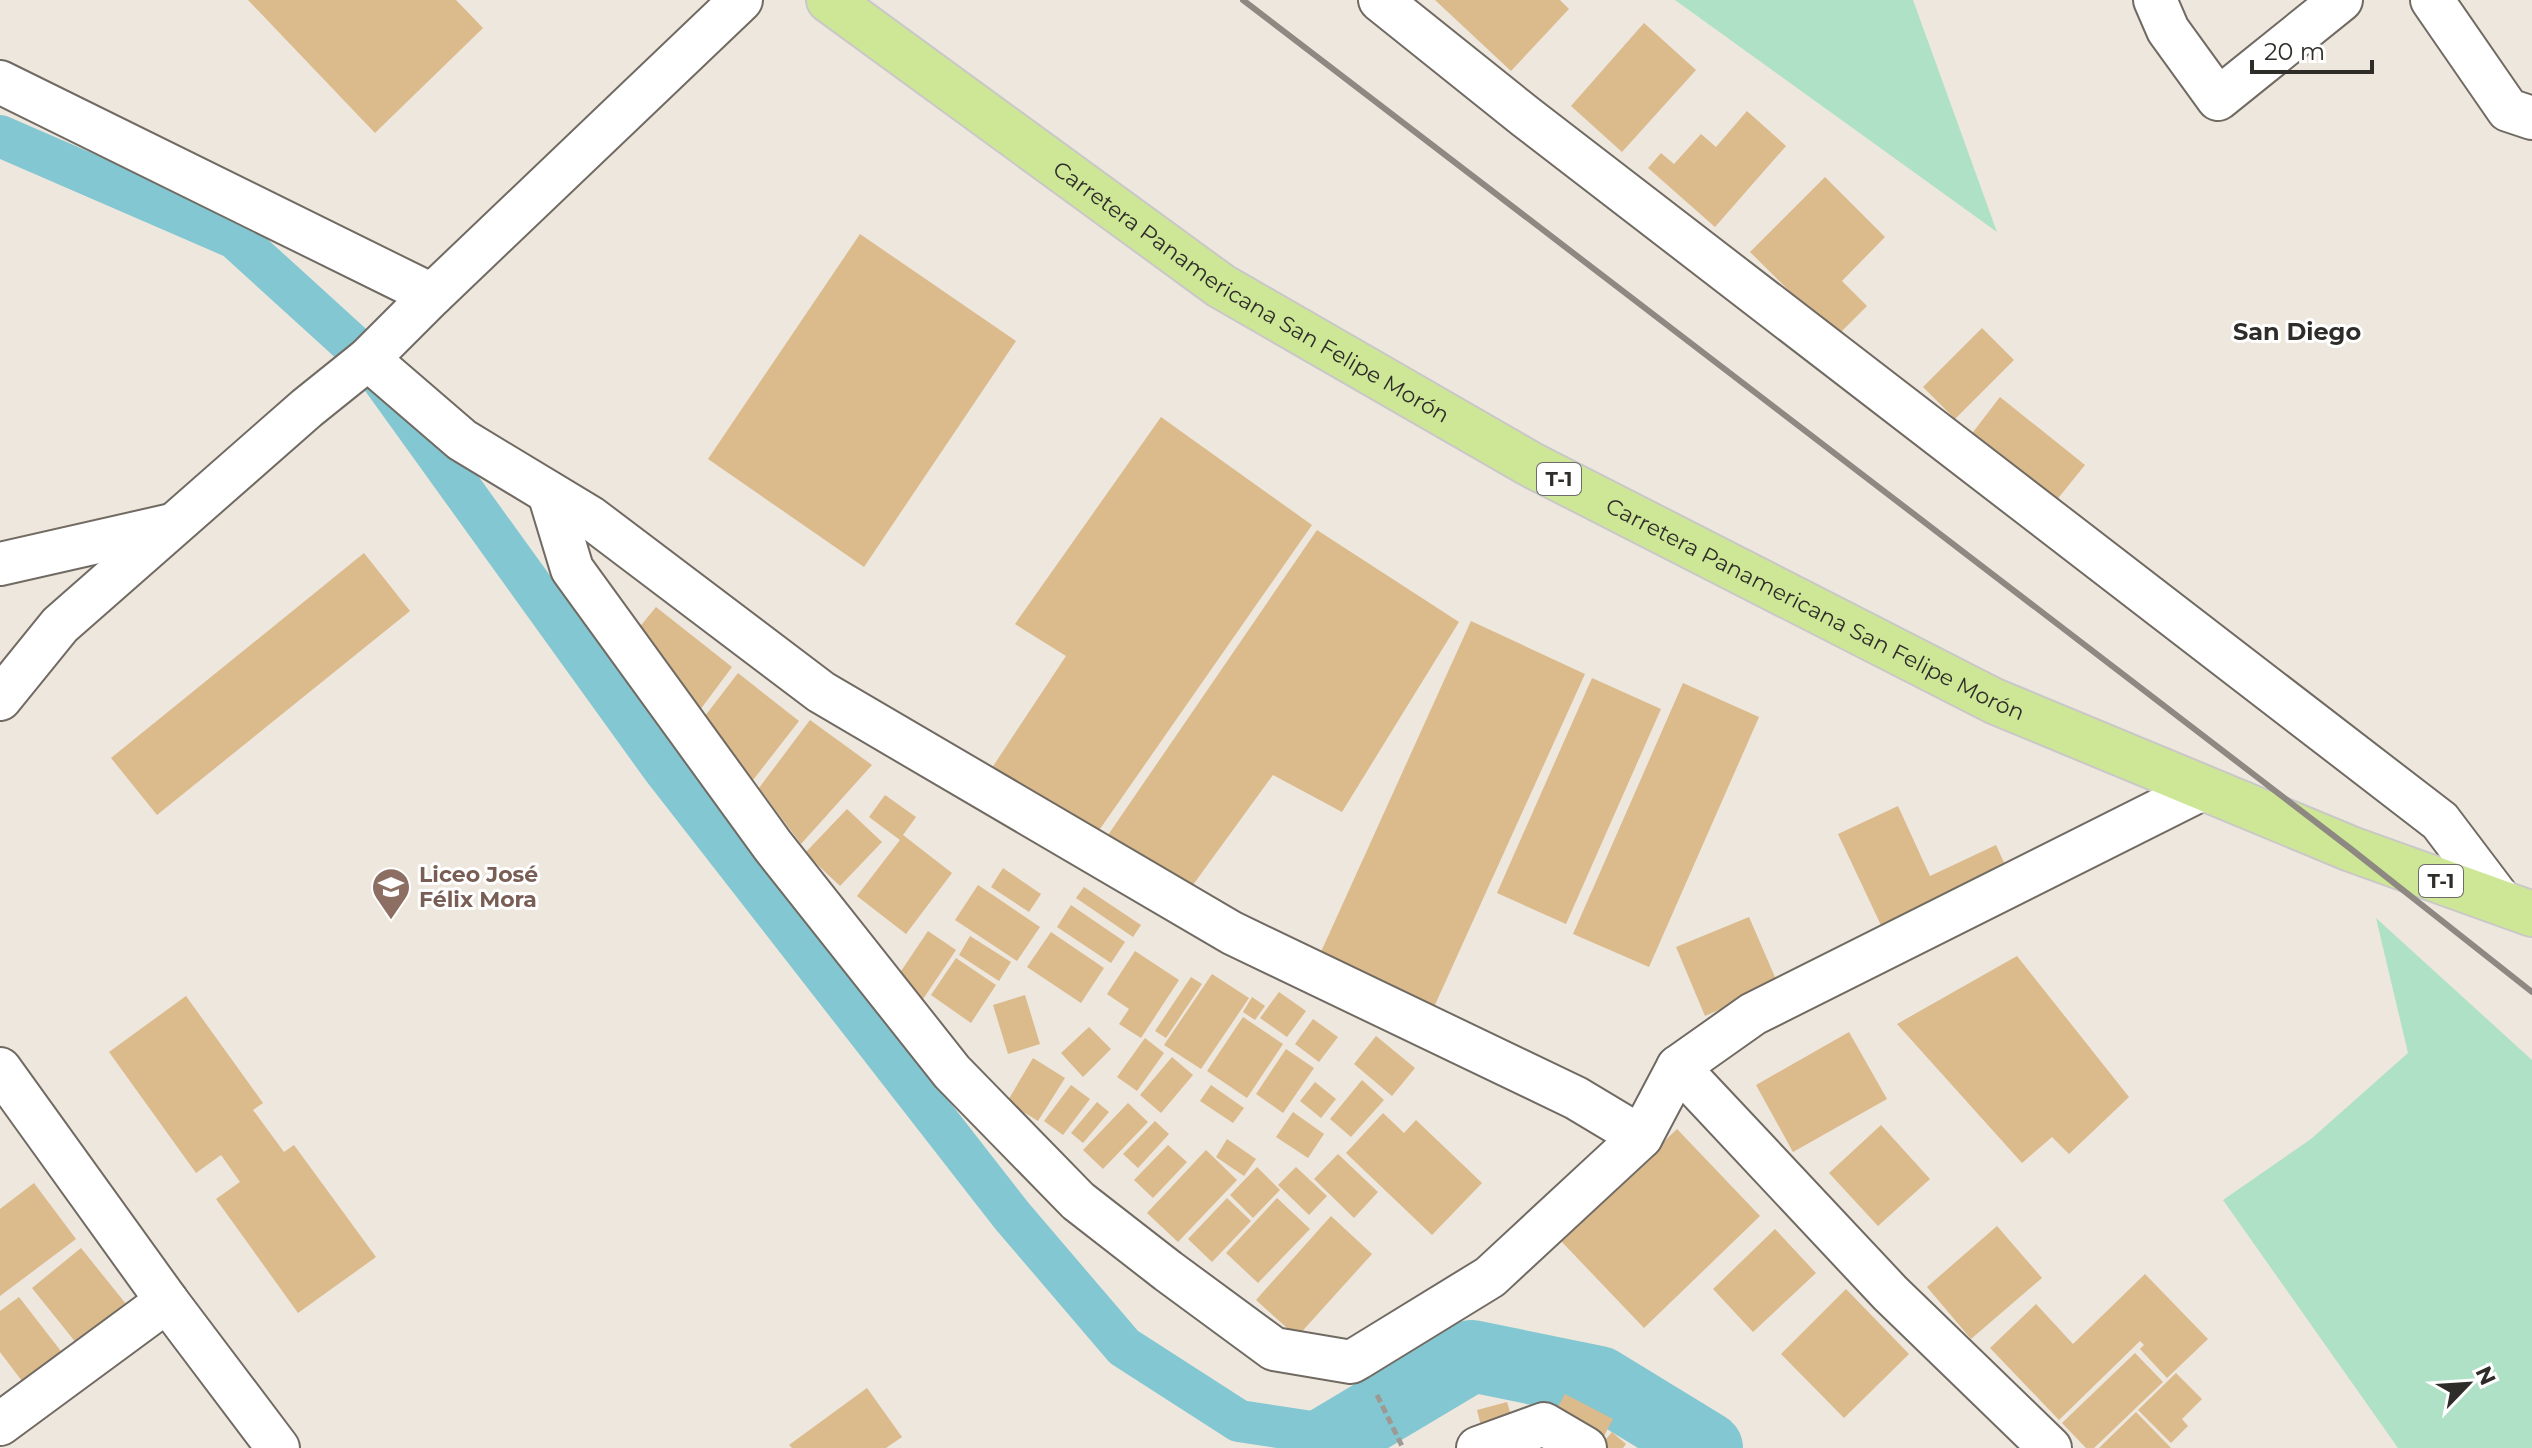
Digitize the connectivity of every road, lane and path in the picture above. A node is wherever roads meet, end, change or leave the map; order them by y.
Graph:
1 (741, 0) edge
2 (829, 0) edge
3 (1380, 0) edge
4 (2155, 0) edge
5 (2341, 0) edge
6 (2432, 0) edge
7 (0, 82) edge
8 (2532, 118) edge
9 (432, 295) junction
10 (368, 359) junction
11 (549, 493) junction
12 (177, 523) junction
13 (0, 564) edge
14 (0, 699) edge
15 (2204, 788) junction
16 (2517, 909) edge
17 (1678, 1067) junction
18 (0, 1069) edge
19 (1641, 1137) junction
20 (167, 1301) junction
21 (1372, 1386) dead end
22 (0, 1424) edge
23 (278, 1448) edge
24 (1403, 1448) edge
25 (1478, 1448) edge
26 (1585, 1448) edge
27 (2050, 1448) edge

1 - 9 street
2 - 15 main road, Carretera Panamericana San Felipe Morón / T-1
3 - 16 street
4 - 5 street
6 - 8 street
7 - 9 street
9 - 10 street
10 - 11 street
10 - 12 street
11 - 19 street
11 - 19 street
12 - 13 street
12 - 14 street
15 - 16 main road, Carretera Panamericana San Felipe Morón / T-1
15 - 17 street
17 - 19 street
17 - 27 street
18 - 20 street
20 - 22 street
20 - 23 street
21 - 24 path
25 - 26 street

